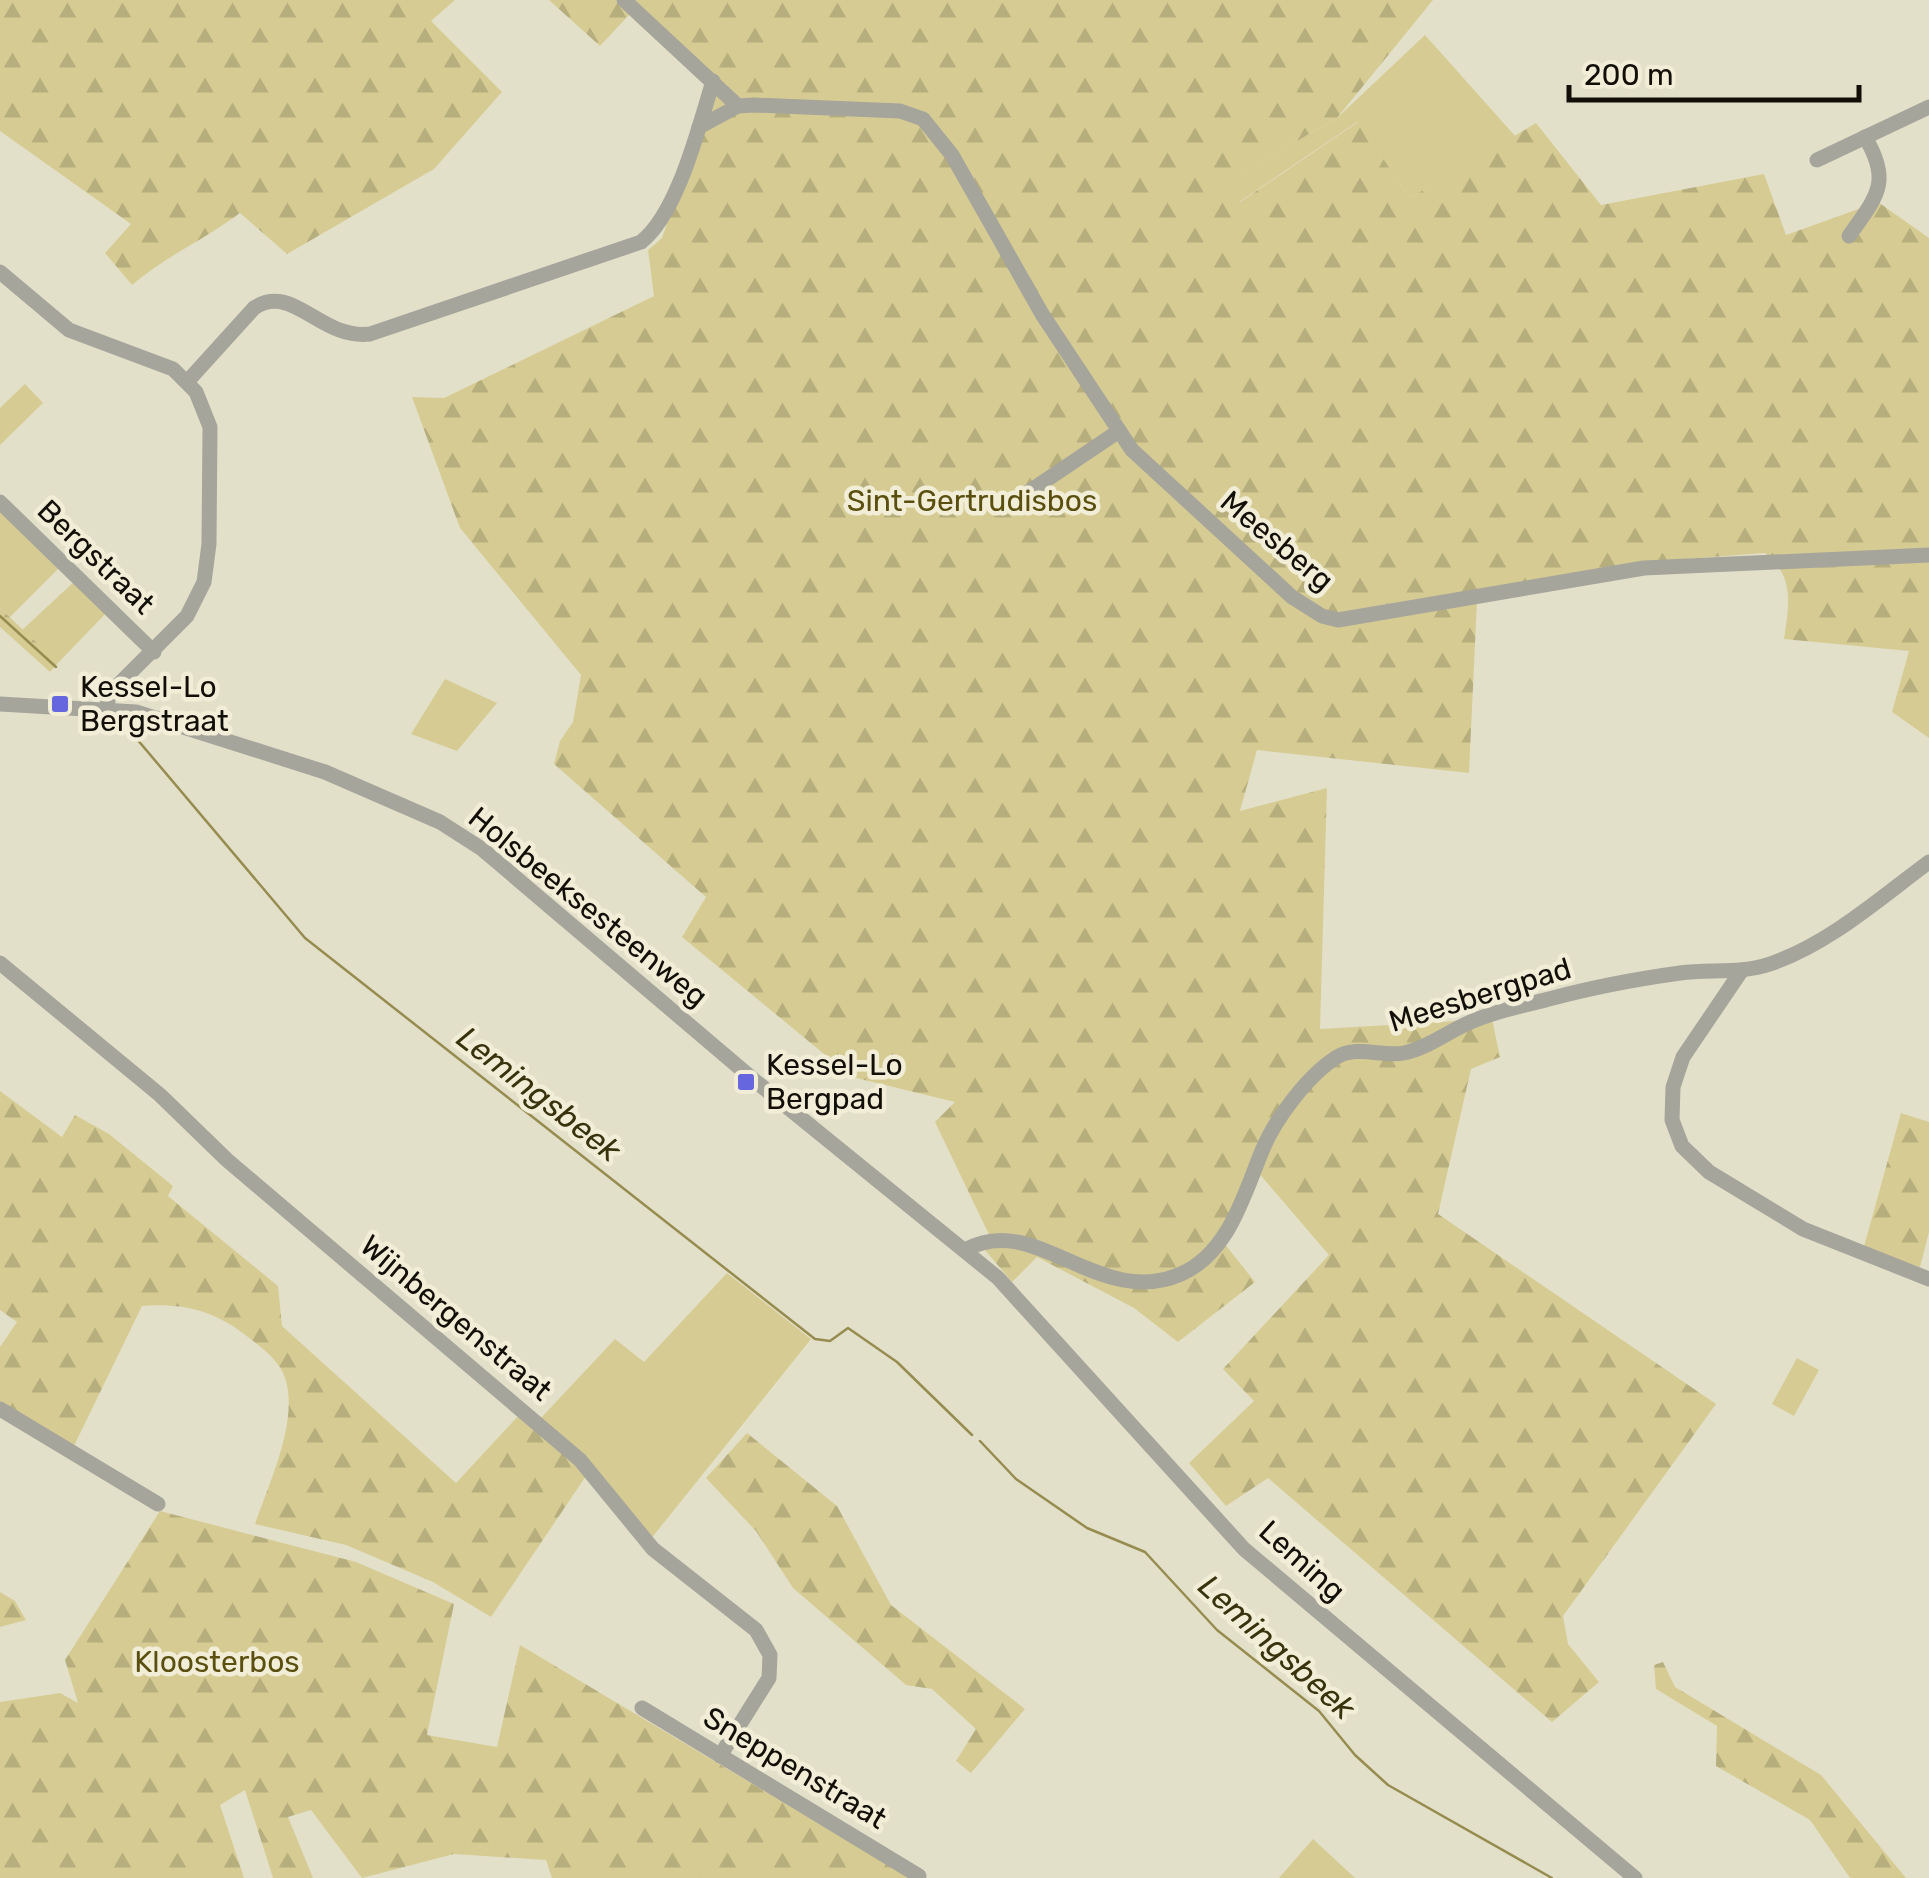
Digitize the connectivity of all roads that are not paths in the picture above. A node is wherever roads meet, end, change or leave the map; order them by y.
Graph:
1 (624, 0) edge
2 (714, 81) junction
3 (738, 106) junction
4 (1929, 107) edge
5 (699, 127) junction
6 (1865, 136) junction
7 (1817, 160) dead end
8 (1849, 236) dead end
9 (0, 272) edge
10 (187, 382) junction
11 (1120, 432) junction
12 (1021, 497) dead end
13 (0, 502) edge
14 (1929, 555) edge
15 (154, 652) junction
16 (0, 704) edge
17 (107, 707) junction
18 (1929, 862) edge
19 (0, 963) edge
20 (1742, 970) junction
21 (965, 1250) junction
22 (1929, 1278) edge
23 (0, 1409) edge
24 (158, 1504) dead end
25 (642, 1708) dead end
26 (720, 1756) junction
27 (919, 1876) dead end
28 (1635, 1878) edge

1 - 2 street
2 - 3 street
2 - 5 street
3 - 5 street
3 - 11 street, Meesberg
4 - 6 street
5 - 10 street
6 - 7 street
6 - 8 street
9 - 10 street
10 - 15 street, Bergstraat
11 - 12 street
11 - 14 street, Meesberg
13 - 15 street, Bergstraat
15 - 17 street, Bergstraat
16 - 17 street, Holsbeeksesteenweg
17 - 21 street, Holsbeeksesteenweg
18 - 20 street, Meesbergpad
19 - 26 street, Wijnbergenstraat
20 - 21 street, Meesbergpad
20 - 22 street
21 - 28 street, Leming
23 - 24 street
25 - 26 street, Sneppenstraat
26 - 27 street, Sneppenstraat

